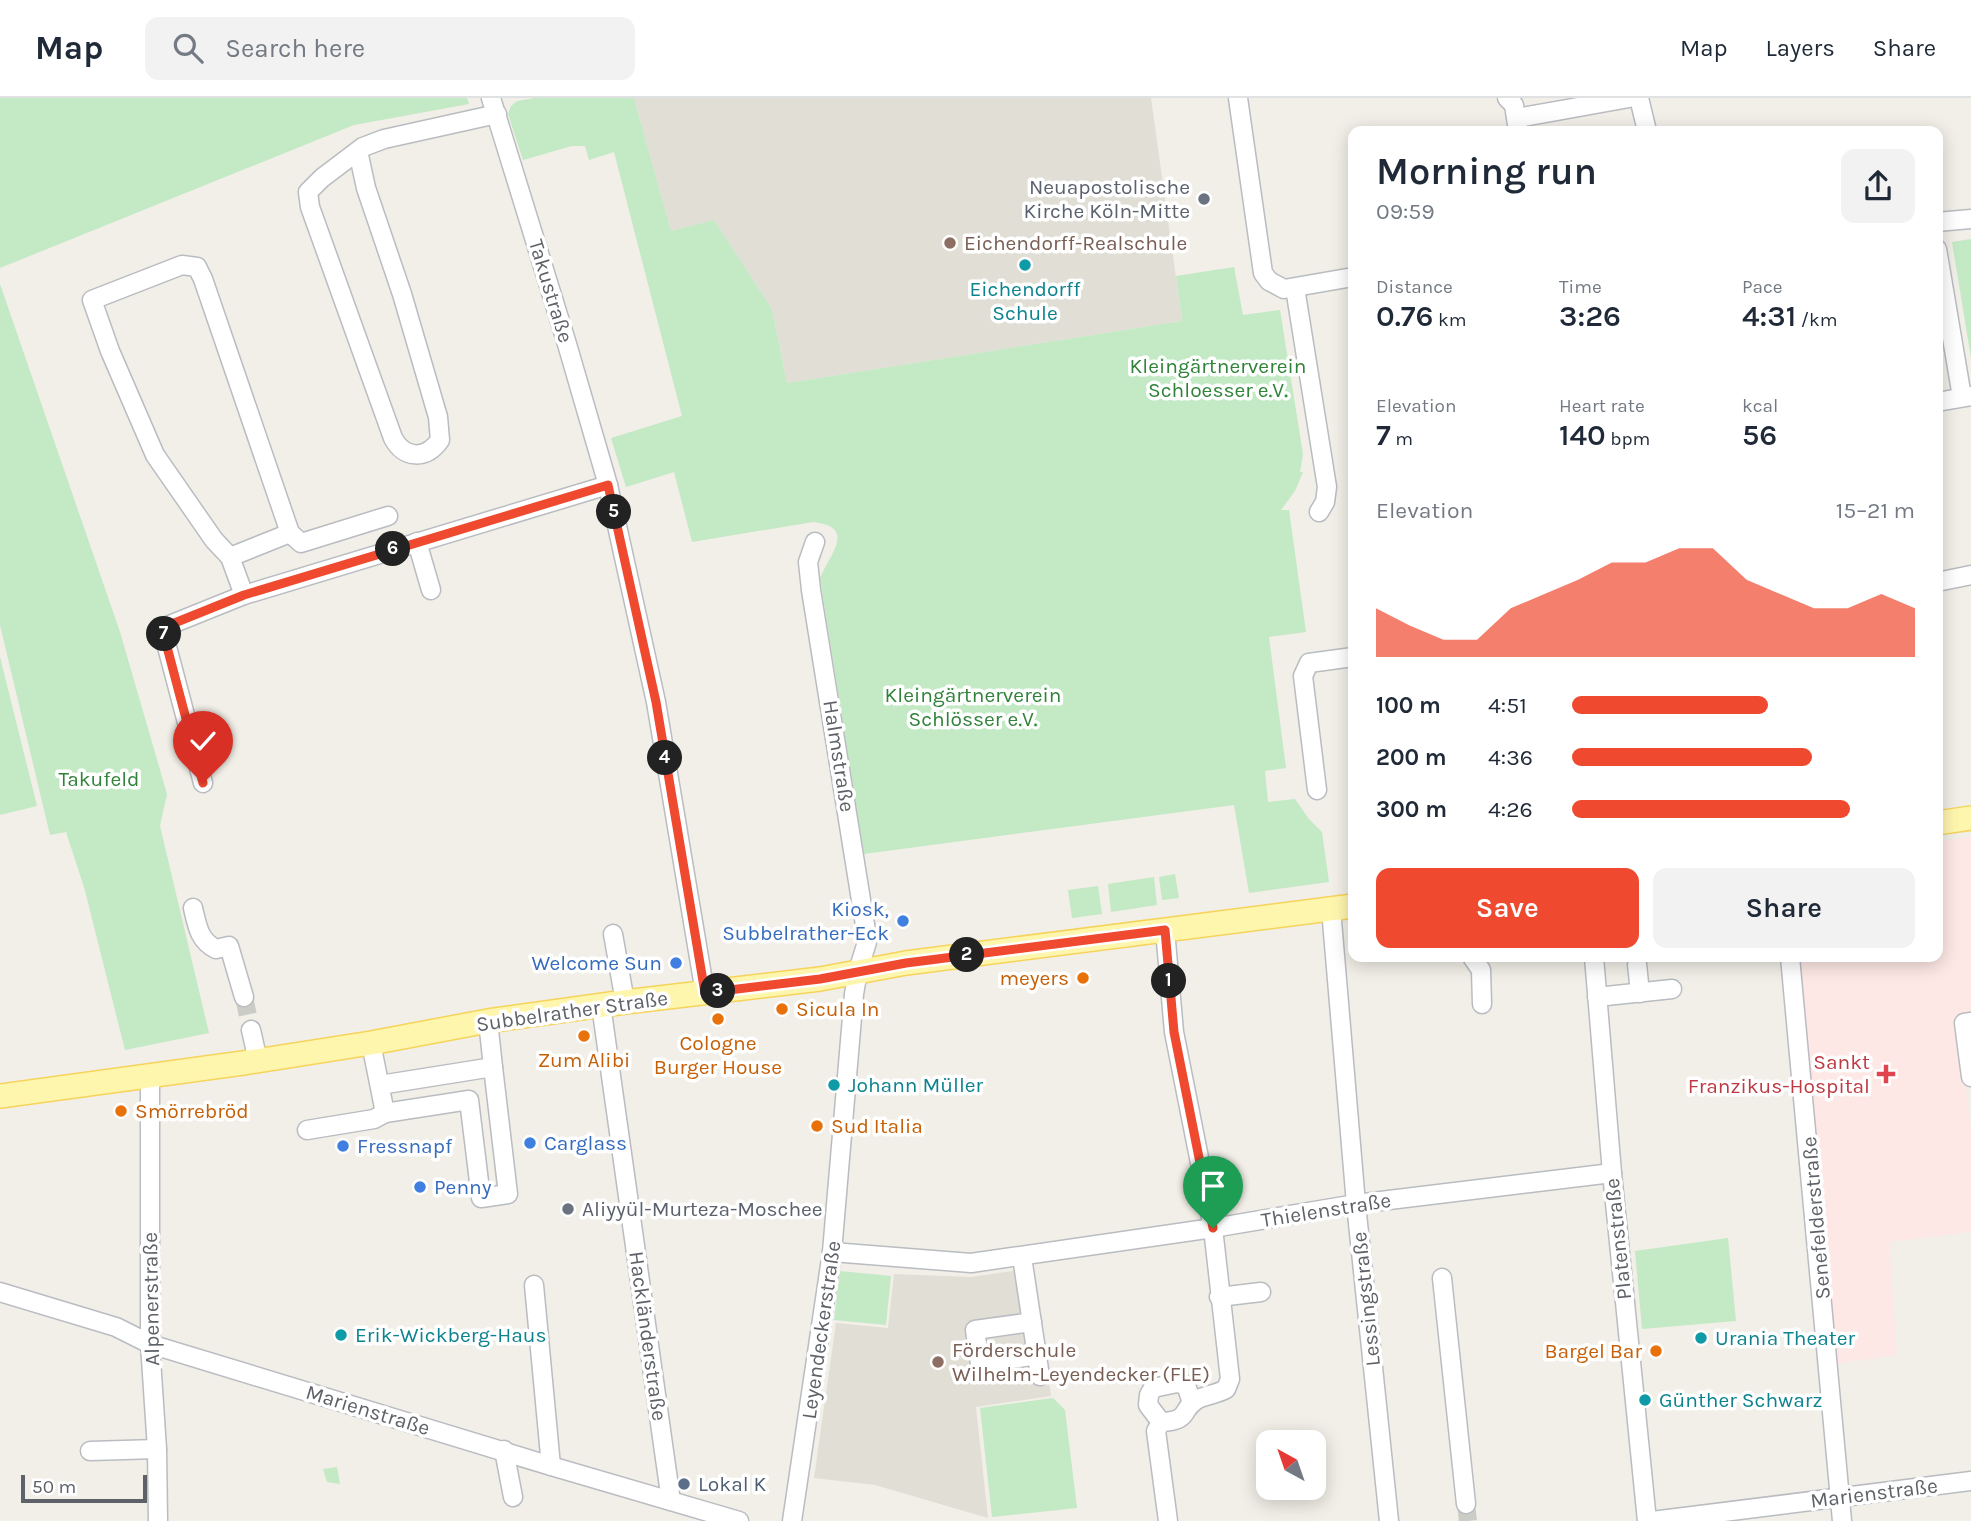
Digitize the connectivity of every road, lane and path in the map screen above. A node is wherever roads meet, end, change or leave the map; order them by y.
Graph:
1 (1238, 98) edge
2 (1507, 98) edge
3 (1629, 98) edge
4 (1640, 98) edge
5 (494, 106) edge
6 (1518, 125) edge
7 (1646, 126) edge
8 (358, 151) junction
9 (1971, 219) edge
10 (1943, 221) edge
11 (1348, 278) edge
12 (1943, 279) edge
13 (1294, 288) junction
14 (1966, 396) edge
15 (1943, 400) edge
16 (608, 485) junction
17 (1319, 512) dead end
18 (388, 516) dead end
19 (290, 533) junction
20 (417, 542) junction
21 (815, 542) dead end
22 (230, 557) junction
23 (1971, 575) edge
24 (1943, 581) edge
25 (431, 590) dead end
26 (244, 595) junction
27 (1348, 658) edge
28 (203, 783) dead end
29 (1317, 790) dead end
30 (1971, 818) edge
31 (1943, 822) edge
32 (1342, 907) edge
33 (193, 908) dead end
34 (1165, 930) junction
35 (613, 934) dead end
36 (1475, 962) edge
37 (1594, 962) edge
38 (1790, 962) edge
39 (1632, 965) dead end
40 (858, 971) junction
41 (1672, 989) dead end
42 (705, 993) junction
43 (1636, 993) junction
44 (244, 997) tunnel mouth
45 (1597, 997) junction
46 (625, 1002) junction
47 (1482, 1004) dead end
48 (601, 1005) junction
49 (488, 1021) junction
50 (1971, 1022) edge
51 (251, 1030) tunnel mouth
52 (371, 1043) junction
53 (258, 1061) junction
54 (493, 1067) junction
55 (1971, 1075) edge
56 (150, 1076) junction
57 (380, 1085) junction
58 (0, 1096) edge
59 (385, 1113) junction
60 (307, 1130) dead end
61 (1612, 1173) junction
62 (1356, 1204) junction
63 (1213, 1228) junction
64 (832, 1252) junction
65 (1023, 1257) junction
66 (1442, 1278) dead end
67 (534, 1285) dead end
68 (0, 1292) edge
69 (1261, 1292) dead end
70 (1219, 1297) junction
71 (1032, 1322) junction
72 (150, 1344) junction
73 (1037, 1355) junction
74 (1040, 1376) dead end
75 (1192, 1403) junction
76 (1161, 1422) junction
77 (157, 1448) junction
78 (504, 1450) junction
79 (90, 1451) dead end
80 (551, 1466) junction
81 (1971, 1481) edge
82 (1840, 1496) junction
83 (513, 1497) dead end
84 (671, 1501) junction
85 (1466, 1504) tunnel mouth
86 (158, 1521) edge
87 (739, 1521) edge
88 (792, 1521) edge
89 (1168, 1521) edge
90 (1389, 1521) edge
91 (1649, 1521) edge
92 (1842, 1521) edge

1 - 13 street
2 - 6 street
3 - 6 street
4 - 7 street
5 - 8 street
5 - 16 street, Takustraße
8 - 8 street
9 - 10 street
11 - 13 street
12 - 14 street
13 - 17 street
14 - 15 street
16 - 20 street
16 - 42 street, Takustraße
18 - 19 street
19 - 22 street
19 - 22 street
20 - 25 street
20 - 26 street
21 - 40 street, Halmstraße
22 - 26 street
23 - 24 street
26 - 28 street
27 - 29 street
30 - 31 main road
32 - 34 main road, Subbelrather Straße
32 - 62 street, Lessingstraße
33 - 44 street
34 - 40 main road, Subbelrather Straße
34 - 63 street
35 - 46 street
36 - 47 street
37 - 45 street, Platenstraße
38 - 82 street, Senefelderstraße
39 - 43 street
40 - 42 main road, Subbelrather Straße
40 - 64 street, Leyendeckerstraße
41 - 43 street
42 - 46 main road, Subbelrather Straße
43 - 45 street
45 - 61 street, Platenstraße
46 - 48 main road, Subbelrather Straße
48 - 49 main road, Subbelrather Straße
48 - 84 street, Hackländerstraße
49 - 52 main road, Subbelrather Straße
49 - 54 street
50 - 55 street
51 - 53 street
52 - 53 main road, Subbelrather Straße
52 - 57 street
53 - 56 main road, Subbelrather Straße
54 - 57 street
54 - 59 street
56 - 58 main road, Subbelrather Straße
56 - 72 street, Alpenerstraße
57 - 59 street
59 - 60 street
61 - 62 street, Thielenstraße
61 - 91 street, Platenstraße
62 - 63 street, Thielenstraße
62 - 90 street, Lessingstraße
63 - 65 street, Thielenstraße
63 - 70 street
64 - 65 street, Thielenstraße
64 - 88 street, Leyendeckerstraße
65 - 71 street
66 - 85 street
67 - 80 street
68 - 72 street, Marienstraße
69 - 70 street
70 - 75 street
71 - 73 street
71 - 73 street
72 - 77 street, Alpenerstraße
72 - 78 street, Marienstraße
73 - 74 street
75 - 76 street
75 - 76 street
76 - 89 street
77 - 79 street
77 - 86 street, Alpenerstraße
78 - 80 street, Marienstraße
78 - 83 street
80 - 84 street, Marienstraße
81 - 82 street, Marienstraße
82 - 91 street, Marienstraße
82 - 92 street, Senefelderstraße
84 - 87 street, Marienstraße

